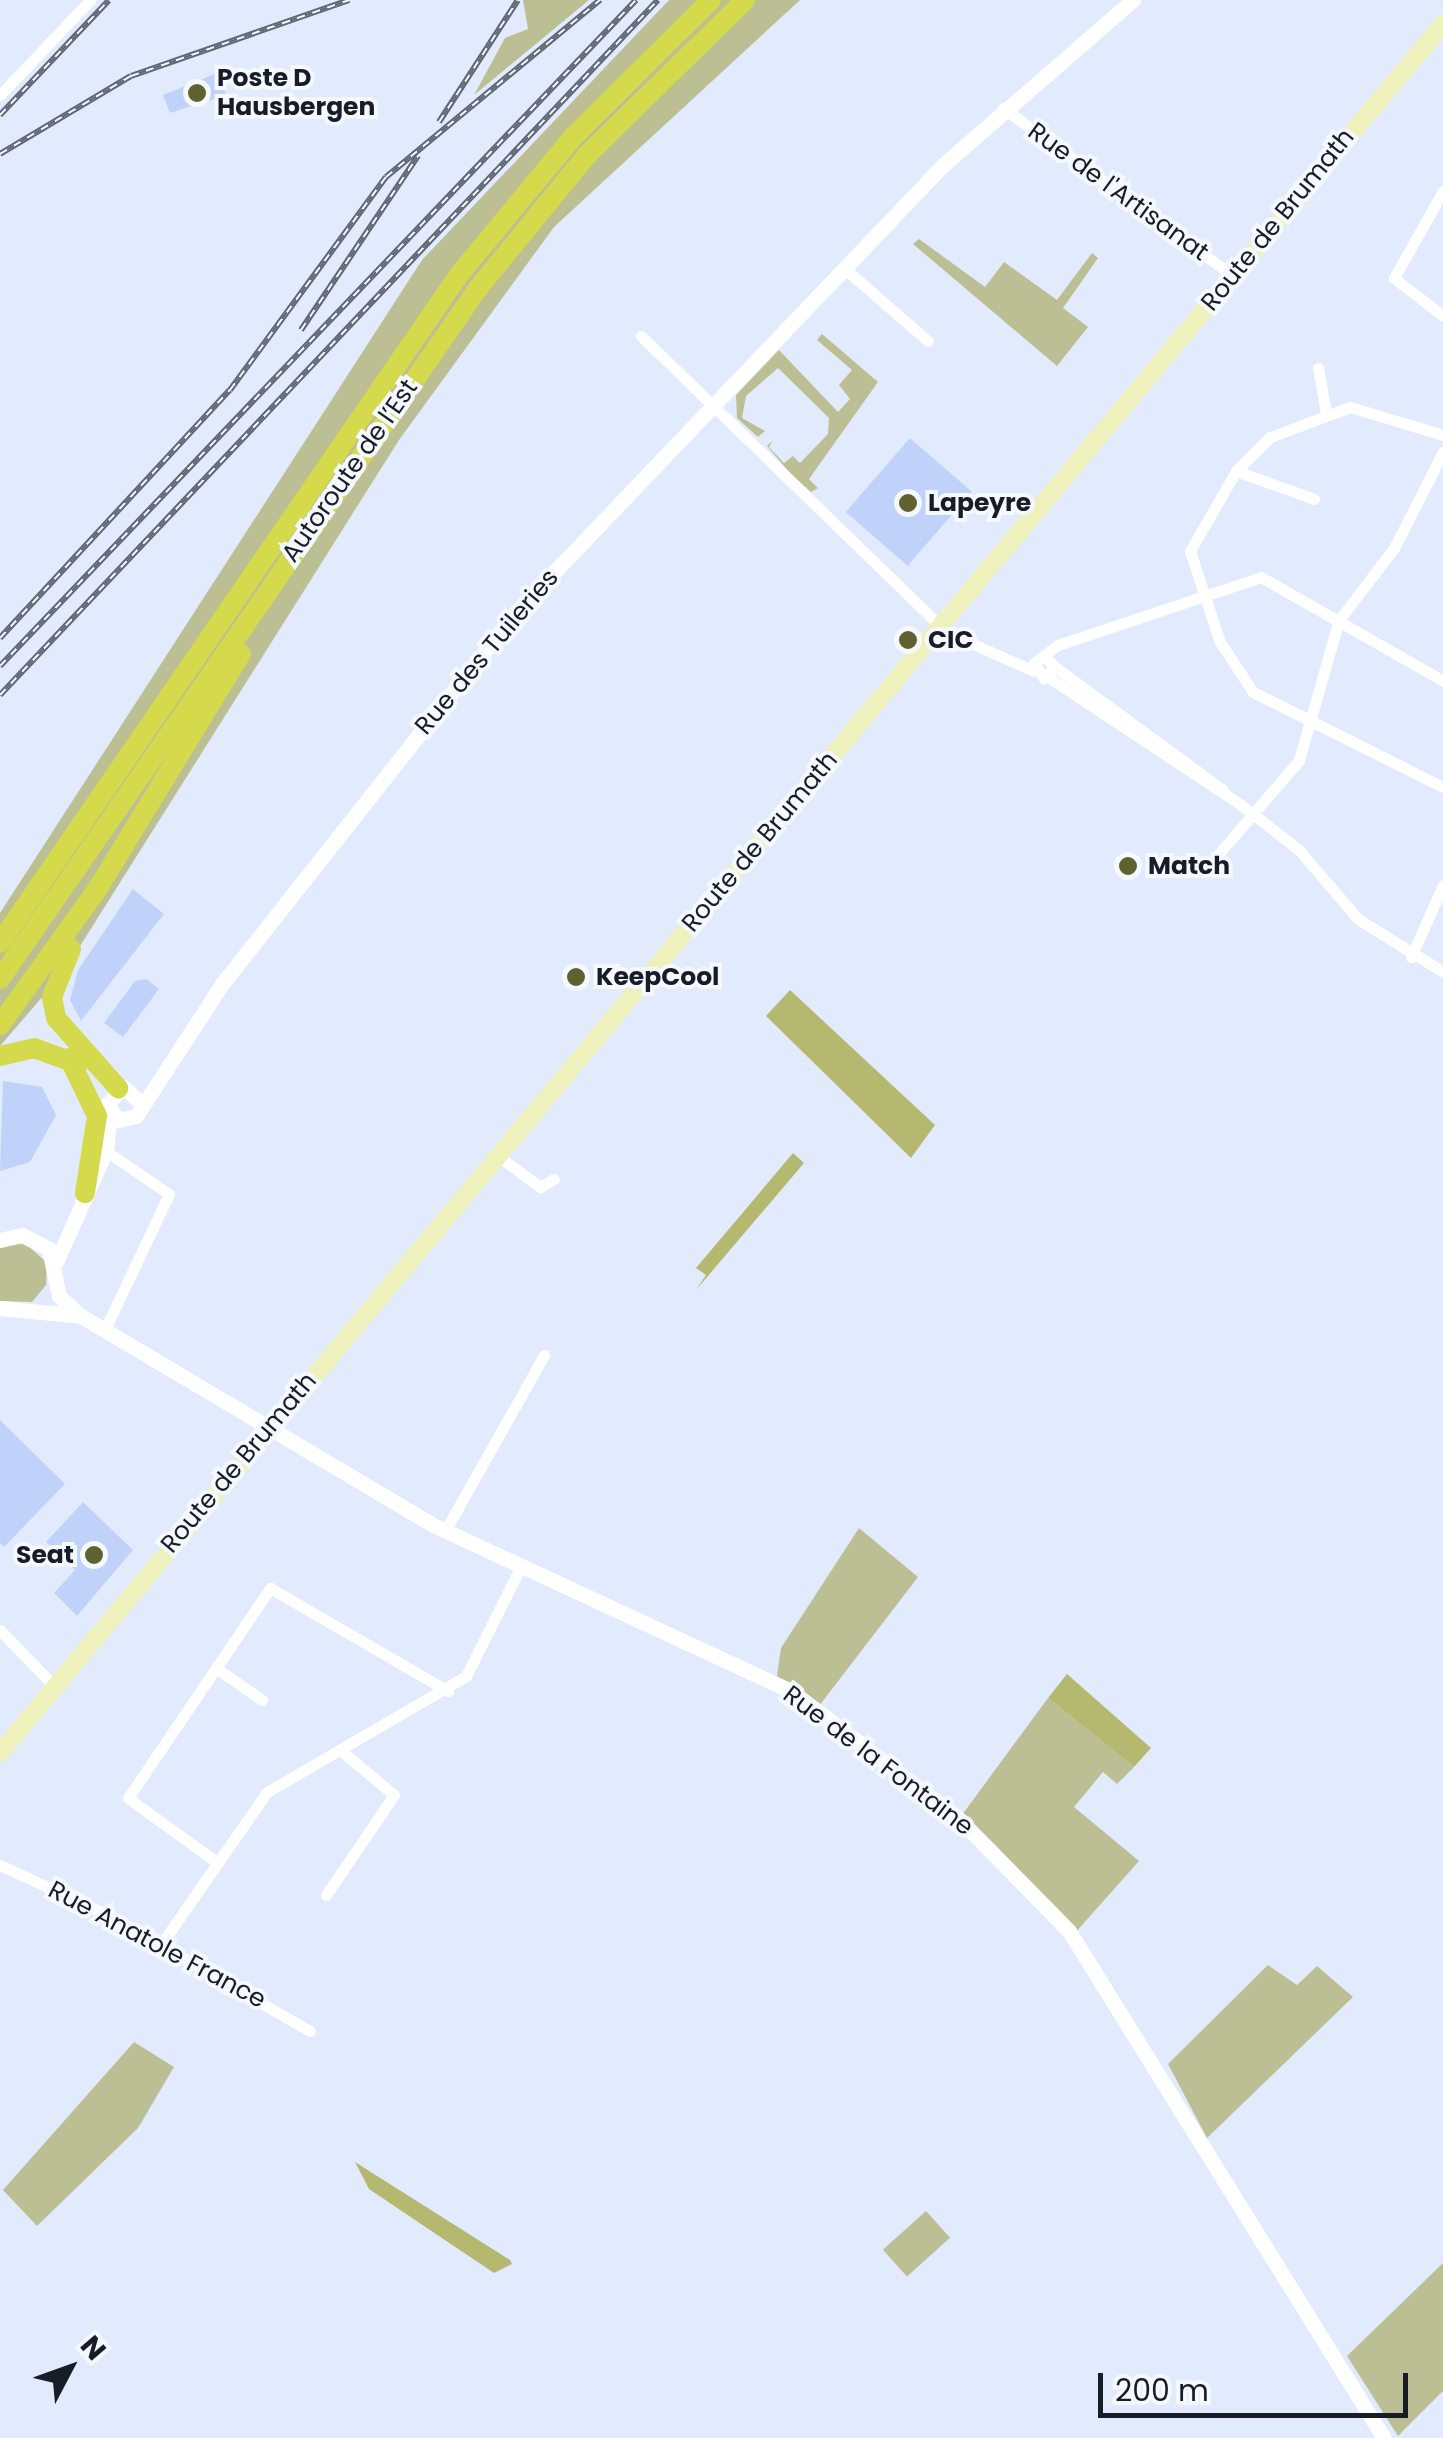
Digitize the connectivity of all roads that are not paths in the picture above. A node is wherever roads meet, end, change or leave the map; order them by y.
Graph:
1 (90, 0) edge
2 (711, 0) edge
3 (745, 0) edge
4 (1133, 0) edge
5 (1443, 24) edge
6 (0, 94) edge
7 (1004, 108) junction
8 (1443, 191) edge
9 (844, 268) junction
10 (1232, 276) junction
11 (1443, 316) edge
12 (641, 336) dead end
13 (928, 341) dead end
14 (1318, 368) dead end
15 (713, 404) junction
16 (1326, 412) junction
17 (1443, 435) edge
18 (1443, 452) edge
19 (1236, 470) junction
20 (1314, 498) dead end
21 (1200, 592) junction
22 (1340, 620) junction
23 (246, 624) junction
24 (942, 624) junction
25 (1002, 656) junction
26 (1048, 664) junction
27 (1443, 681) edge
28 (1305, 719) junction
29 (1443, 786) edge
30 (1253, 814) junction
31 (1216, 857) dead end
32 (116, 861) junction
33 (1443, 884) edge
34 (0, 943) edge
35 (1410, 957) junction
36 (1443, 972) edge
37 (0, 979) edge
38 (0, 1025) edge
39 (0, 1056) edge
40 (69, 1058) junction
41 (166, 1066) junction
42 (116, 1098) junction
43 (141, 1103) junction
44 (128, 1121) junction
45 (108, 1147) junction
46 (501, 1158) junction
47 (554, 1179) dead end
48 (85, 1193) junction
49 (67, 1228) junction
50 (0, 1240) edge
51 (37, 1240) junction
52 (56, 1262) junction
53 (56, 1281) junction
54 (0, 1308) edge
55 (36, 1310) junction
56 (81, 1316) junction
57 (106, 1329) junction
58 (544, 1356) dead end
59 (266, 1425) junction
60 (445, 1531) junction
61 (520, 1568) junction
62 (0, 1630) edge
63 (216, 1668) junction
64 (54, 1686) junction
65 (448, 1691) junction
66 (262, 1700) dead end
67 (0, 1753) edge
68 (345, 1754) junction
69 (218, 1863) junction
70 (0, 1865) edge
71 (326, 1895) dead end
72 (162, 1943) junction
73 (310, 2031) dead end
74 (1384, 2438) edge

1 - 6 street
2 - 34 highway, Autoroute de l’Est
3 - 23 highway, Autoroute de l’Est
4 - 7 street, Rue des Tuileries
5 - 10 main road, Route de Brumath
7 - 9 street, Rue des Tuileries
7 - 10 street, Rue de l'Artisanat
8 - 11 street
9 - 13 street
9 - 15 street, Rue des Tuileries
10 - 24 main road, Route de Brumath
12 - 15 street
14 - 16 street
15 - 24 street
15 - 41 street, Rue des Tuileries
16 - 17 street
16 - 19 street
18 - 22 street
19 - 20 street
19 - 21 street
21 - 22 street
21 - 26 street
21 - 28 street
22 - 27 street
22 - 28 street
23 - 32 highway
23 - 37 highway, Autoroute de l’Est
24 - 25 street
24 - 46 main road, Route de Brumath
25 - 26 street
25 - 26 street
26 - 30 street
28 - 29 street
28 - 30 street
30 - 31 street
30 - 35 street
32 - 38 highway
32 - 42 highway
33 - 35 street
35 - 36 street
39 - 40 highway
40 - 42 highway
40 - 48 highway
41 - 42 street, Rue des Tuileries
41 - 43 street, Rue des Tuileries
42 - 43 street
42 - 44 street
42 - 45 street, Rue des Tuileries
43 - 44 street, Rue des Tuileries
44 - 45 street, Rue des Tuileries
45 - 48 street, Rue des Tuileries
45 - 57 street
46 - 47 street
46 - 59 main road, Route de Brumath
48 - 49 street, Rue des Tuileries
49 - 51 street
49 - 52 street, Rue des Tuileries
50 - 51 street
51 - 52 street
52 - 53 street
53 - 55 street
53 - 56 street, Rue de la Fontaine
54 - 55 street, Rue de la Fontaine
55 - 56 street, Rue de la Fontaine
56 - 57 street, Rue de la Fontaine
57 - 59 street, Rue de la Fontaine
58 - 60 street
59 - 60 street, Rue de la Fontaine
59 - 64 main road, Route de Brumath
60 - 61 street, Rue de la Fontaine
61 - 65 street
61 - 74 street, Rue de la Fontaine
62 - 64 street
63 - 65 street
63 - 66 street
63 - 69 street
64 - 67 main road, Route de Brumath
65 - 68 street
68 - 69 street
68 - 71 street
69 - 72 street
70 - 72 street, Rue Anatole France
72 - 73 street, Rue Anatole France

